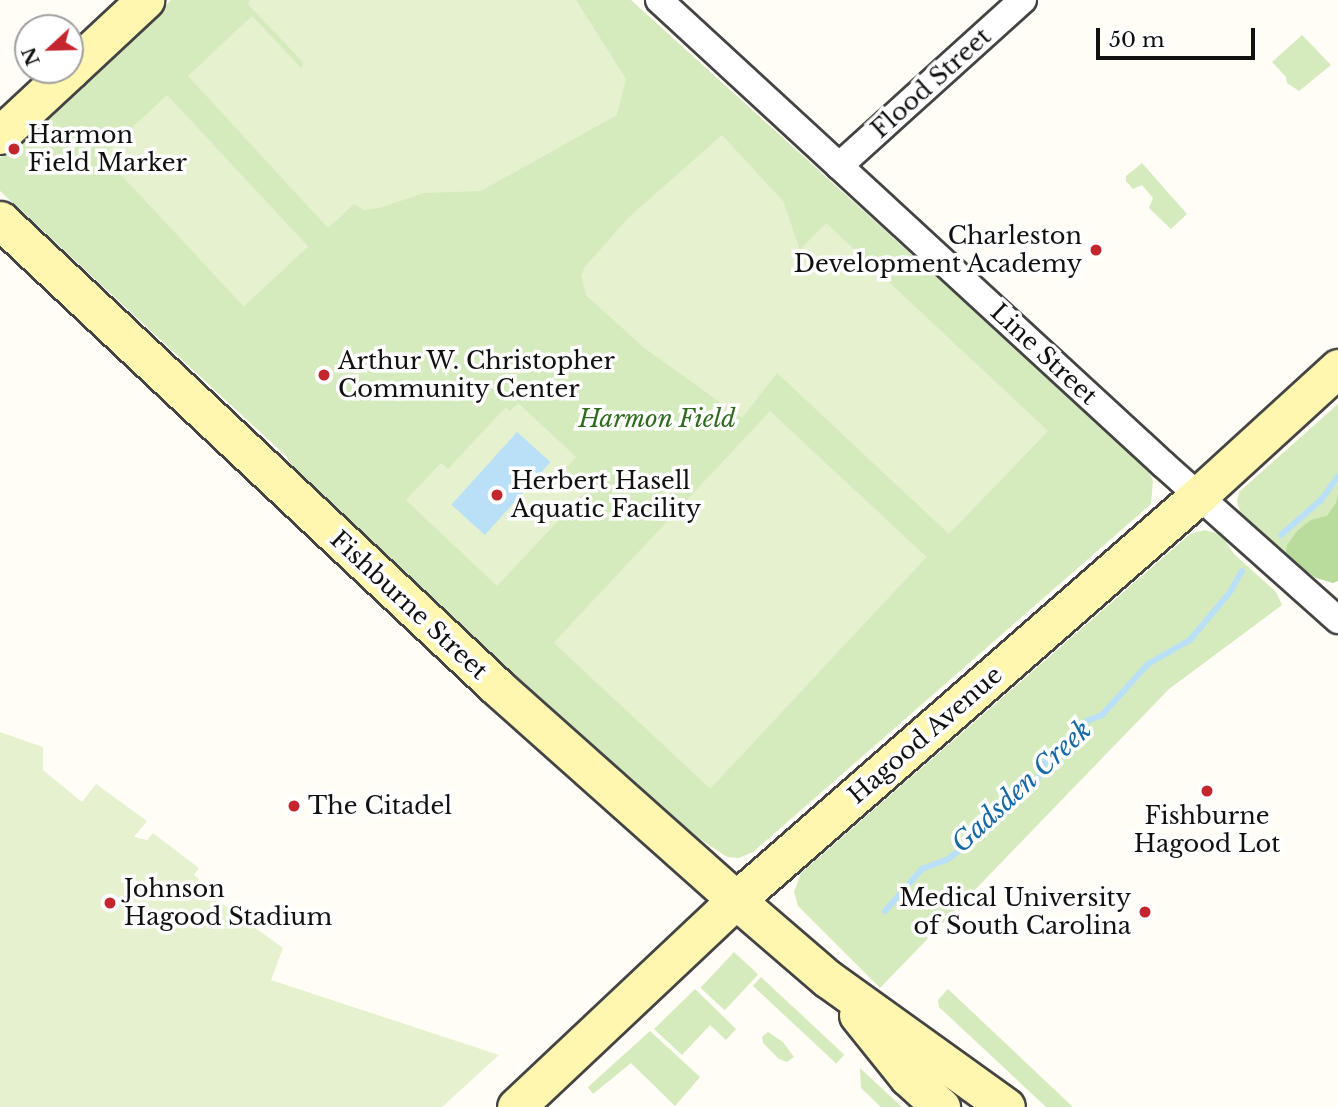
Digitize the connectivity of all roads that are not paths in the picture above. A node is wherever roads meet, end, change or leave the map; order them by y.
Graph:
1 (145, 0) edge
2 (659, 0) edge
3 (1023, 0) edge
4 (84, 57) edge
5 (55, 84) edge
6 (0, 135) edge
7 (839, 166) junction
8 (0, 220) edge
9 (1338, 368) edge
10 (1198, 496) junction
11 (1338, 620) edge
12 (736, 900) junction
13 (828, 979) junction
14 (516, 1107) edge
15 (941, 1107) edge
16 (1006, 1107) edge

1 - 4 street
2 - 7 street, Line Street
3 - 7 street, Flood Street
5 - 6 street
7 - 10 street, Line Street
8 - 12 street, Fishburne Street
9 - 10 street, Hagood Avenue
10 - 11 street, Line Street
10 - 12 street, Hagood Avenue
12 - 13 street, Fishburne Street
12 - 14 street, Hagood Avenue
13 - 15 street, Fishburne Street
13 - 16 street, Fishburne Street

